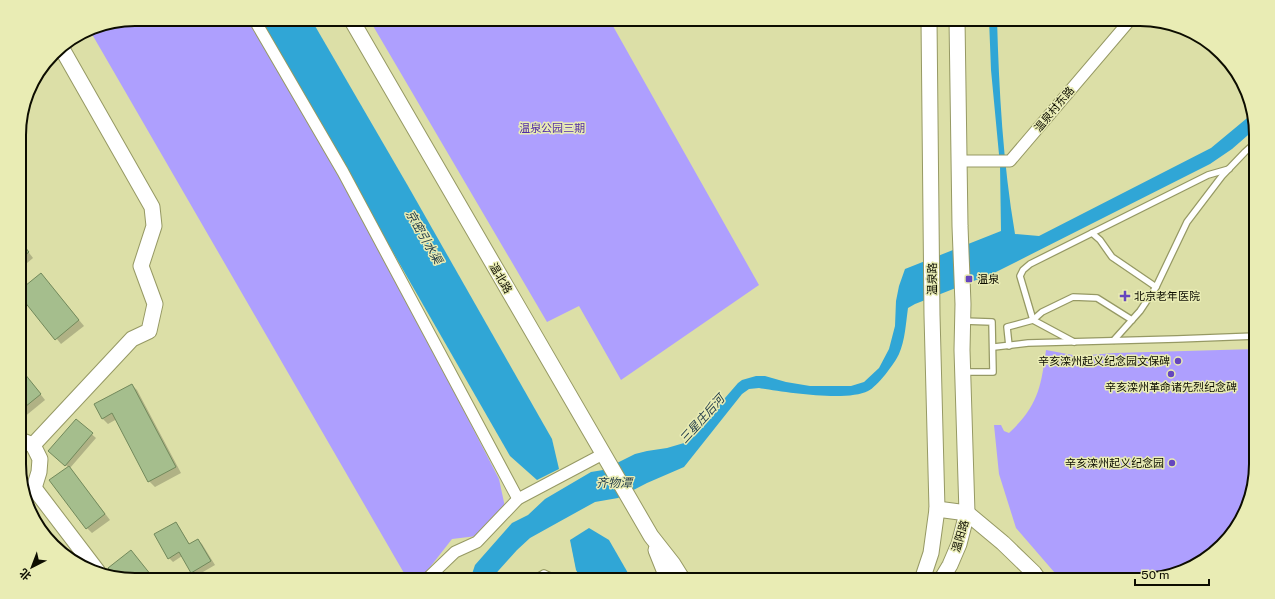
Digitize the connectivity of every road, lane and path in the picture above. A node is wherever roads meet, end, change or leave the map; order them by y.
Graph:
1 (258, 26) edge
2 (356, 26) edge
3 (929, 26) edge
4 (957, 26) edge
5 (1125, 26) edge
6 (64, 53) edge
7 (1249, 150) edge
8 (959, 161) junction
9 (1229, 169) junction
10 (1092, 233) junction
11 (1156, 287) junction
12 (1033, 320) junction
13 (1132, 320) junction
14 (963, 321) junction
15 (1249, 336) edge
16 (1114, 340) junction
17 (1074, 342) junction
18 (1009, 346) junction
19 (994, 348) junction
20 (963, 372) junction
21 (26, 443) edge
22 (606, 459) junction
23 (30, 491) edge
24 (518, 499) junction
25 (937, 509) junction
26 (967, 513) junction
27 (651, 536) junction
28 (91, 563) edge
29 (435, 573) edge
30 (666, 573) edge
31 (679, 573) edge
32 (924, 573) edge
33 (945, 573) edge
34 (1034, 573) edge

1 - 24 street
2 - 22 main road, 温北路
3 - 25 main road, 温泉路
4 - 8 main road
5 - 8 street, 温泉村东路
6 - 21 main road
7 - 9 lane
8 - 14 main road
9 - 10 lane
9 - 11 lane
10 - 11 lane
10 - 12 lane
11 - 13 lane
12 - 13 lane
12 - 17 lane
12 - 18 lane
13 - 16 lane
14 - 19 lane
14 - 20 main road
15 - 16 lane
16 - 17 lane
17 - 18 lane
18 - 19 lane
19 - 20 lane
20 - 26 main road
21 - 23 main road
22 - 24 street
22 - 27 main road, 温北路
23 - 28 main road
24 - 29 street
25 - 26 main road
25 - 32 main road
26 - 33 main road, 温阳路
26 - 34 main road
27 - 30 main road, 温北路
27 - 31 main road, 温北路

